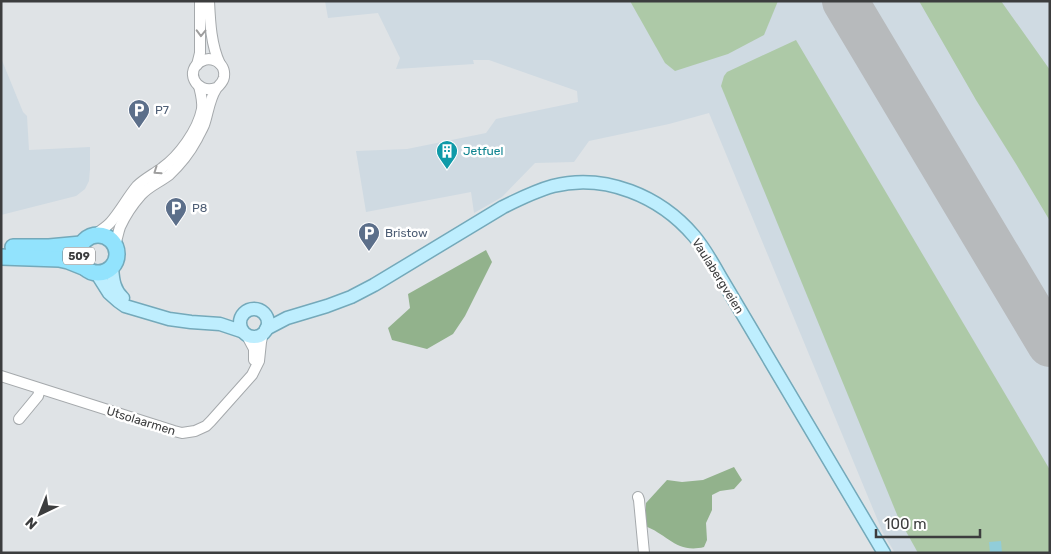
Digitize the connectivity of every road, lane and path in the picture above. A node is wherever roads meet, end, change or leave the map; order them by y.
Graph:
1 (200, 1) edge
2 (209, 1) edge
3 (220, 64) junction
4 (196, 65) junction
5 (199, 86) junction
6 (216, 88) junction
7 (94, 235) junction
8 (81, 244) junction
9 (115, 245) junction
10 (1, 247) edge
11 (1, 258) edge
12 (83, 267) junction
13 (112, 268) junction
14 (97, 274) junction
15 (134, 308) junction
16 (262, 311) junction
17 (242, 314) junction
18 (287, 318) junction
19 (220, 324) junction
20 (265, 331) junction
21 (244, 333) junction
22 (256, 366) junction
23 (1, 376) edge
24 (40, 388) junction
25 (19, 419) dead end
26 (638, 497) dead end
27 (644, 553) edge
28 (884, 553) edge

1 -> 4 street
2 - 3 street
3 - 4 street
3 - 6 street
4 - 5 street
5 - 6 street
5 -> 7 street
6 - 9 street
7 - 8 highway, 509
7 - 9 highway, 509
8 - 10 highway, 509
8 - 12 highway, 509
9 - 13 highway, 509
11 - 12 highway, 509
12 - 14 highway, 509
13 - 14 highway, 509
13 - 15 main road
14 - 15 main road
15 - 19 main road
16 - 17 main road
16 - 18 main road
16 - 20 main road
17 - 19 main road
17 - 21 main road
18 - 20 main road, Vaulabergveien
18 - 28 main road, Vaulabergveien
19 - 21 main road
20 - 21 main road
20 - 22 street, Utsolaarmen
21 - 22 street
22 - 24 street, Utsolaarmen
23 - 24 street, Utsolaarmen
24 - 25 street
26 - 27 street

